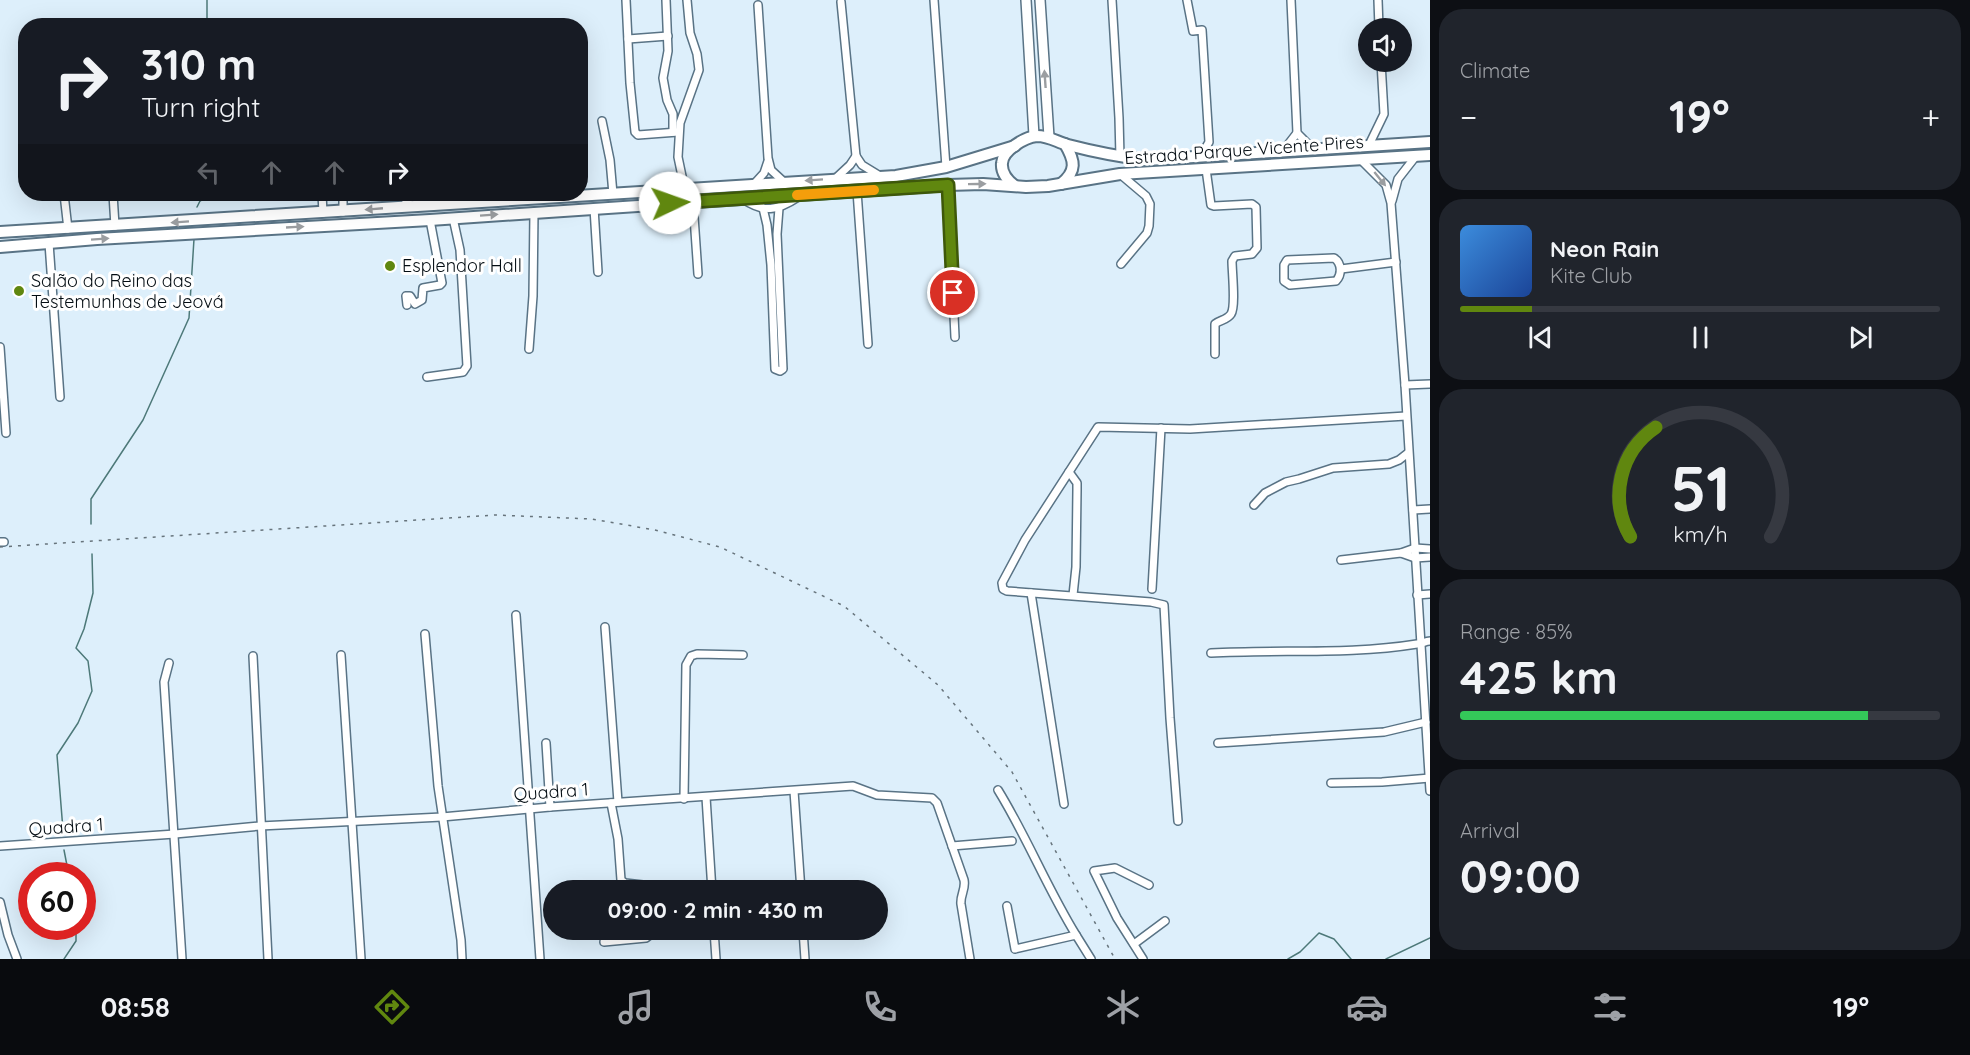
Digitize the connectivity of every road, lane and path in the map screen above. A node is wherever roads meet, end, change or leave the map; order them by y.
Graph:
1 (626, 0) edge
2 (666, 0) edge
3 (687, 0) edge
4 (934, 0) edge
5 (1026, 0) edge
6 (1040, 0) edge
7 (1112, 0) edge
8 (1187, 0) edge
9 (1291, 0) edge
10 (1378, 0) edge
11 (841, 2) dead end
12 (758, 5) dead end
13 (1379, 18) edge
14 (668, 36) junction
15 (628, 39) junction
16 (1382, 72) edge
17 (602, 121) dead end
18 (676, 132) junction
19 (1297, 133) junction
20 (1034, 136) junction
21 (1049, 137) junction
22 (1209, 142) junction
23 (1430, 142) edge
24 (1065, 144) junction
25 (1370, 145) junction
26 (1015, 146) junction
27 (1312, 148) junction
28 (1283, 151) junction
29 (1221, 154) junction
30 (1430, 155) edge
31 (856, 156) junction
32 (1202, 156) junction
33 (1416, 156) junction
34 (1120, 157) junction
35 (768, 158) junction
36 (1360, 159) junction
37 (946, 167) junction
38 (1206, 169) junction
39 (681, 174) junction
40 (1120, 174) junction
41 (880, 176) junction
42 (836, 178) junction
43 (784, 182) junction
44 (754, 184) junction
45 (948, 185) junction
46 (1061, 185) junction
47 (1015, 186) junction
48 (691, 188) junction
49 (671, 190) junction
50 (857, 191) junction
51 (613, 194) junction
52 (801, 194) junction
53 (600, 195) junction
54 (588, 196) edge
55 (743, 199) junction
56 (65, 201) edge
57 (113, 201) edge
58 (322, 201) edge
59 (343, 201) edge
60 (408, 201) edge
61 (424, 201) edge
62 (507, 201) edge
63 (588, 201) edge
64 (693, 202) junction
65 (1391, 203) junction
66 (430, 206) junction
67 (402, 207) junction
68 (594, 208) junction
69 (762, 208) junction
70 (779, 208) junction
71 (343, 212) junction
72 (534, 212) junction
73 (323, 213) junction
74 (453, 218) junction
75 (429, 220) junction
76 (115, 226) junction
77 (85, 228) junction
78 (68, 229) junction
79 (51, 230) junction
80 (0, 232) edge
81 (777, 234) junction
82 (768, 235) junction
83 (69, 242) junction
84 (49, 243) junction
85 (30, 244) junction
86 (0, 247) edge
87 (1396, 262) junction
88 (774, 264) junction
89 (1121, 264) dead end
90 (1341, 269) junction
91 (598, 272) dead end
92 (698, 274) dead end
93 (407, 305) dead end
94 (777, 308) junction
95 (955, 337) dead end
96 (868, 344) dead end
97 (0, 347) edge
98 (529, 349) dead end
99 (1215, 354) dead end
100 (427, 377) dead end
101 (1430, 384) edge
102 (1405, 385) junction
103 (60, 397) dead end
104 (1406, 416) junction
105 (1161, 428) junction
106 (6, 433) dead end
107 (1408, 453) junction
108 (1069, 472) junction
109 (1254, 506) dead end
110 (1430, 509) edge
111 (1413, 510) junction
112 (1415, 548) junction
113 (1430, 549) edge
114 (1401, 553) junction
115 (1430, 557) edge
116 (1415, 558) junction
117 (1341, 560) dead end
118 (1152, 589) dead end
119 (1031, 593) junction
120 (1430, 594) edge
121 (1073, 595) junction
122 (1417, 595) junction
123 (516, 615) dead end
124 (605, 627) dead end
125 (425, 634) dead end
126 (1430, 640) edge
127 (1421, 644) junction
128 (1211, 653) dead end
129 (341, 655) dead end
130 (743, 655) dead end
131 (253, 656) dead end
132 (169, 663) dead end
133 (1427, 726) edge
134 (546, 743) dead end
135 (1218, 743) dead end
136 (1430, 778) edge
137 (1331, 783) dead end
138 (998, 790) dead end
139 (794, 791) junction
140 (1430, 791) edge
141 (706, 797) junction
142 (684, 799) junction
143 (615, 803) junction
144 (1064, 804) dead end
145 (550, 807) junction
146 (529, 809) junction
147 (442, 817) junction
148 (1178, 820) dead end
149 (351, 821) junction
150 (260, 826) junction
151 (175, 834) junction
152 (1012, 841) dead end
153 (0, 846) edge
154 (952, 846) junction
155 (621, 880) edge
156 (711, 880) edge
157 (800, 880) edge
158 (1149, 885) dead end
159 (0, 902) edge
160 (1007, 906) dead end
161 (1165, 921) dead end
162 (1076, 935) junction
163 (625, 940) edge
164 (715, 940) edge
165 (804, 940) edge
166 (604, 942) dead end
167 (1134, 944) junction
168 (16, 959) edge
169 (182, 959) edge
170 (268, 959) edge
171 (361, 959) edge
172 (462, 959) edge
173 (540, 959) edge
174 (716, 959) edge
175 (806, 959) edge
176 (970, 959) edge
177 (1091, 959) edge
178 (1143, 959) edge

1 - 15 street
2 - 14 street
3 - 18 street
4 - 37 street
5 - 20 street
21 -> 6 street
7 - 34 street
8 - 22 street
9 - 19 street
10 - 13 street
11 - 31 street
12 - 35 street
14 - 15 street
14 - 18 street
15 - 18 street
16 - 25 street
17 - 51 street
18 - 39 street
19 - 27 street
19 - 28 street
20 - 21 main road
20 - 26 main road
21 - 24 main road
22 - 29 street
22 - 32 street
23 - 25 main road, Estrada Parque Vicente Pires
24 - 34 main road, Estrada Parque Vicente Pires
24 - 46 main road
25 - 27 main road, Estrada Parque Vicente Pires
26 - 37 main road
26 - 47 main road
27 - 28 main road, Estrada Parque Vicente Pires
28 - 29 main road, Estrada Parque Vicente Pires
29 - 32 main road, Estrada Parque Vicente Pires
30 - 33 main road, Estrada Parque Vicente Pires
31 - 41 street
31 - 42 street
32 - 34 main road, Estrada Parque Vicente Pires
33 - 36 main road, Estrada Parque Vicente Pires
33 - 65 street
35 - 43 street
35 - 44 street
36 - 38 main road, Estrada Parque Vicente Pires
36 -> 65 street
37 - 41 main road
38 - 40 main road, Estrada Parque Vicente Pires
38 - 99 street
39 - 48 street
39 - 49 street
40 - 46 main road, Estrada Parque Vicente Pires
40 - 89 street
41 - 42 main road
42 -> 43 main road
43 - 44 main road
44 - 48 main road
45 -> 47 main road
45 - 50 main road
45 - 95 street
46 - 47 main road
48 - 49 main road
49 - 51 main road
50 - 52 main road
50 - 96 street
51 - 53 main road
52 - 55 main road
52 - 70 street
53 - 54 main road
53 - 68 main road
55 - 64 main road
55 - 69 street
56 - 78 street
57 - 76 street
58 - 73 street
59 - 71 street
60 - 67 street
61 - 66 street
62 - 66 main road
63 - 68 main road
64 - 68 main road
64 - 92 street
65 - 87 street
66 - 67 main road
67 -> 71 main road
68 - 72 main road
68 - 91 street
69 - 70 street
69 - 82 street
70 - 81 street
71 - 73 main road
74 -> 72 main road
72 - 98 street
73 -> 76 main road
74 - 75 main road
74 - 100 street
83 -> 75 main road
75 - 93 street
76 - 77 main road
77 - 78 main road
77 - 83 main road
78 - 79 main road
79 - 80 main road
79 - 85 main road
81 - 82 street
81 - 88 street
82 - 88 street
83 - 84 main road
84 - 85 main road
84 - 103 street
85 - 86 main road
87 - 90 street
87 - 102 street
88 - 94 street
90 - 90 street
94 - 94 street
97 - 106 street
101 - 102 street
102 - 104 street
104 - 105 street
104 - 107 street
105 - 108 street
105 - 118 street
107 - 109 street
107 - 111 street
108 - 119 street
108 - 121 street
110 - 111 street
111 - 112 street
112 - 113 street
112 - 114 street
112 - 116 street
114 - 116 street
114 - 117 street
115 - 116 street
116 - 122 street
119 - 121 street
119 - 144 street
120 - 122 street
121 - 148 street
122 - 127 street
123 - 146 street
124 - 143 street
125 - 147 street
126 - 127 street
127 - 128 street
127 - 133 street
129 - 149 street
130 - 142 street
131 - 150 street
132 - 151 street
133 - 135 street
133 - 136 street
134 - 145 street
136 - 137 street
136 - 140 street
138 - 162 street
139 - 141 street, Quadra 1
139 - 154 street, Quadra 1
139 - 157 street
141 - 142 street, Quadra 1
141 - 156 street
142 - 143 street, Quadra 1
143 - 145 street, Quadra 1
143 - 155 street
145 - 146 street, Quadra 1
146 - 147 street, Quadra 1
146 - 173 street
147 - 149 street, Quadra 1
147 - 172 street
149 - 150 street, Quadra 1
149 - 171 street
150 - 151 street, Quadra 1
150 - 170 street
151 - 153 street, Quadra 1
151 - 169 street
152 - 154 street
154 - 176 street, Quadra 1
158 - 167 street
159 - 168 street
160 - 162 street
161 - 167 street
162 - 177 street
163 - 166 street
164 - 174 street
165 - 175 street
167 - 178 street

